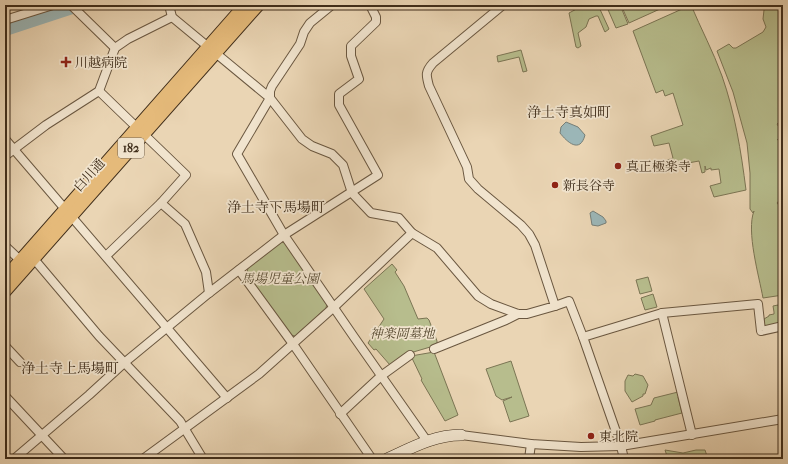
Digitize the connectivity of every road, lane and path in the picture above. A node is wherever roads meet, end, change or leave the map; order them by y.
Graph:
1 (52, 5) edge
2 (169, 5) edge
3 (245, 5) edge
4 (258, 5) edge
5 (332, 5) edge
6 (370, 5) edge
7 (503, 5) edge
8 (74, 7) edge
9 (172, 17) junction
10 (5, 20) edge
11 (115, 48) junction
12 (212, 49) junction
13 (99, 91) junction
14 (270, 98) junction
15 (140, 131) junction
16 (5, 139) edge
17 (14, 149) junction
18 (5, 156) edge
19 (352, 193) junction
20 (161, 203) junction
21 (68, 213) junction
22 (412, 233) junction
23 (284, 235) junction
24 (5, 246) edge
25 (106, 256) junction
26 (34, 259) junction
27 (20, 260) junction
28 (239, 270) junction
29 (5, 278) edge
30 (5, 292) edge
31 (209, 293) junction
32 (555, 306) junction
33 (334, 307) junction
34 (662, 313) junction
35 (518, 314) junction
36 (783, 326) edge
37 (167, 327) junction
38 (583, 337) junction
39 (293, 344) junction
40 (5, 346) edge
41 (434, 349) dead end
42 (410, 355) dead end
43 (20, 362) dead end
44 (124, 363) junction
45 (381, 376) junction
46 (5, 396) edge
47 (227, 398) junction
48 (340, 414) junction
49 (782, 422) edge
50 (184, 429) junction
51 (42, 435) junction
52 (461, 435) joint
53 (692, 435) junction
54 (427, 441) junction
55 (531, 444) junction
56 (621, 446) junction
57 (14, 459) edge
58 (64, 459) edge
59 (144, 459) edge
60 (203, 459) edge
61 (372, 459) edge
62 (387, 459) edge
63 (529, 459) edge
64 (624, 459) edge

1 - 10 street
2 - 9 street
3 - 12 main road, 白川通 / 182
4 - 12 main road, 白川通 / 182
5 - 14 street
6 - 19 street
7 - 32 street
8 - 11 street
9 - 11 street
9 - 12 street
11 - 13 street
12 - 14 street
12 - 15 main road, 白川通 / 182
13 - 15 street
13 - 17 street
14 - 19 street
14 - 23 street
15 - 20 street
15 - 21 main road, 白川通 / 182
16 - 17 street
17 - 18 street
17 - 21 street
19 - 22 street
19 - 23 street
20 - 25 street
20 - 31 street
21 - 25 street
21 - 26 main road, 白川通 / 182
21 - 27 main road, 白川通 / 182
22 - 33 street
22 - 35 street
23 - 28 street
23 - 33 street
24 - 27 street
25 - 37 street
26 - 27 street
26 - 30 main road, 白川通 / 182
26 - 44 street
27 - 29 main road, 白川通 / 182
28 - 31 street
28 - 39 street
31 - 37 street
32 - 35 street
32 - 38 street
33 - 39 street
33 - 45 street
34 - 36 street
34 - 38 street
34 - 53 street
35 - 41 street
37 - 44 street
37 - 47 street
38 - 56 street
39 - 47 street
39 - 48 street
40 - 43 street
42 - 45 street
44 - 50 street
44 - 51 street
45 - 48 street
45 - 54 street
46 - 51 street
47 - 50 street
48 - 61 street
49 - 53 street
50 - 59 street
50 - 60 street
51 - 57 street
51 - 58 street
52 - 54 street
52 - 55 street
53 - 56 street
54 - 62 street
55 - 56 street
55 - 63 street
56 - 64 street

